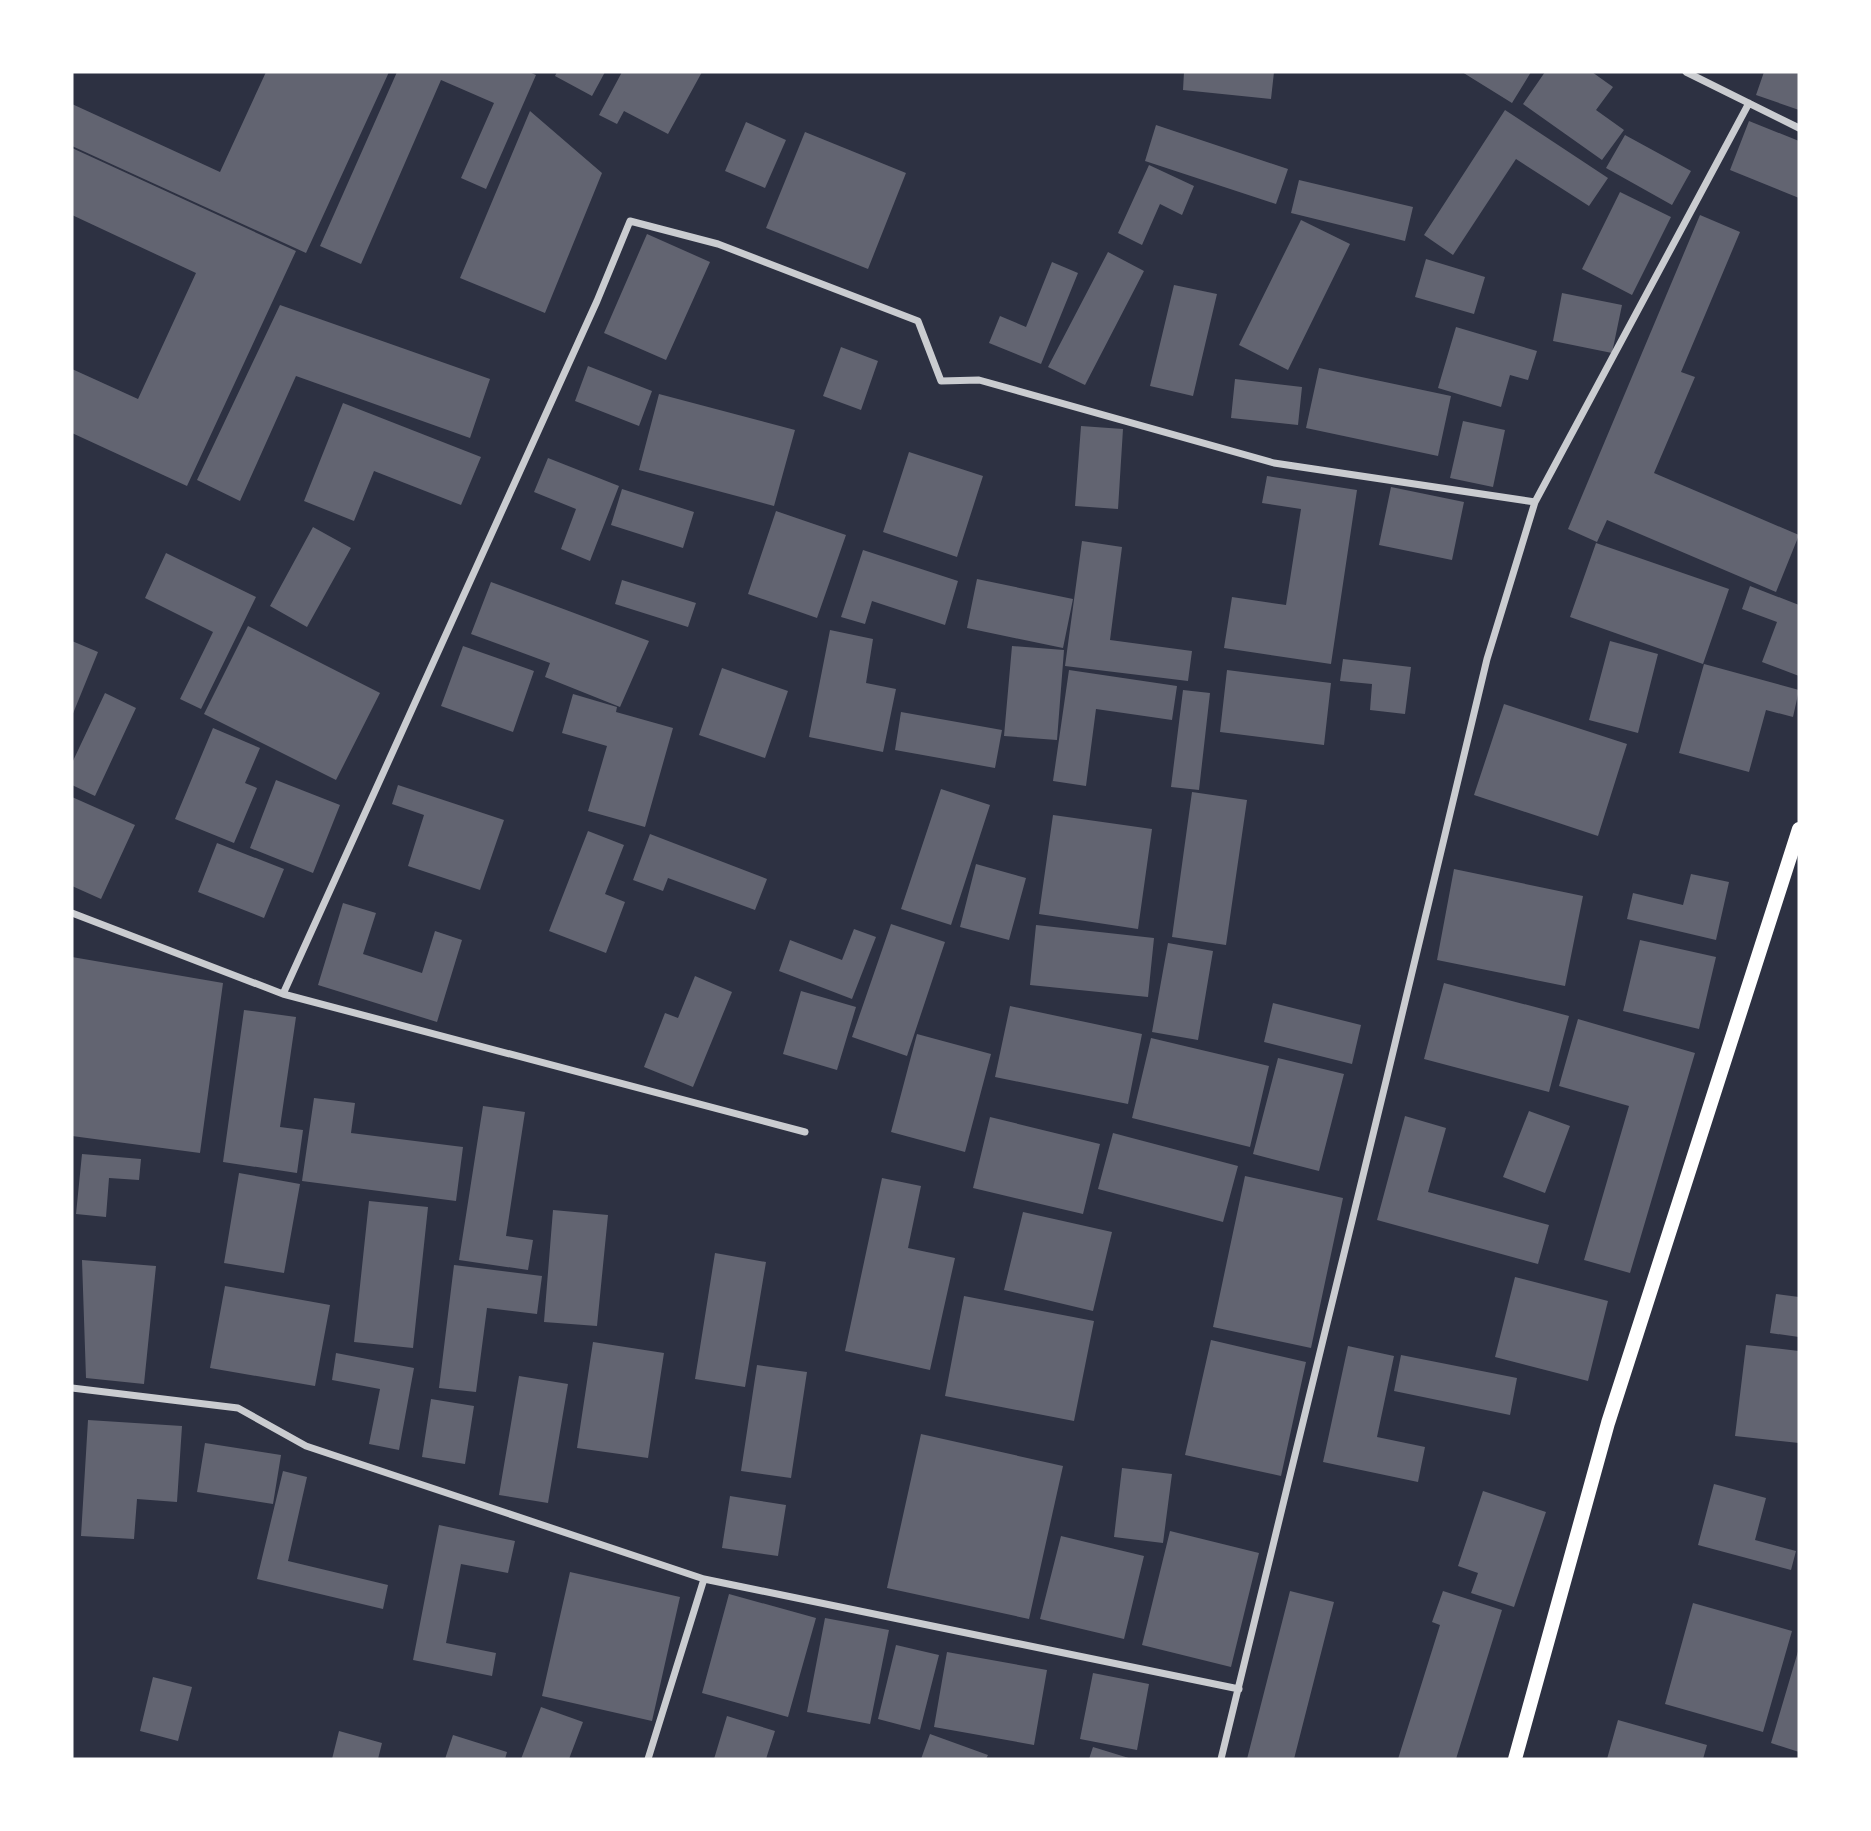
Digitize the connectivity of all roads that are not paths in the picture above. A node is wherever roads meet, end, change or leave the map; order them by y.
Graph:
1 (1686, 72) edge
2 (1749, 103) junction
3 (1799, 128) edge
4 (1535, 502) junction
5 (1799, 829) edge
6 (72, 913) edge
7 (283, 994) junction
8 (805, 1132) dead end
9 (72, 1388) edge
10 (704, 1579) junction
11 (1239, 1689) junction
12 (648, 1759) edge
13 (1221, 1759) edge
14 (1515, 1759) edge

1 - 2 street
2 - 3 street
2 - 4 street
4 - 7 street
4 - 11 street
5 - 14 main road
6 - 7 street
7 - 8 street
9 - 10 street
10 - 11 street
10 - 12 street
11 - 13 street

